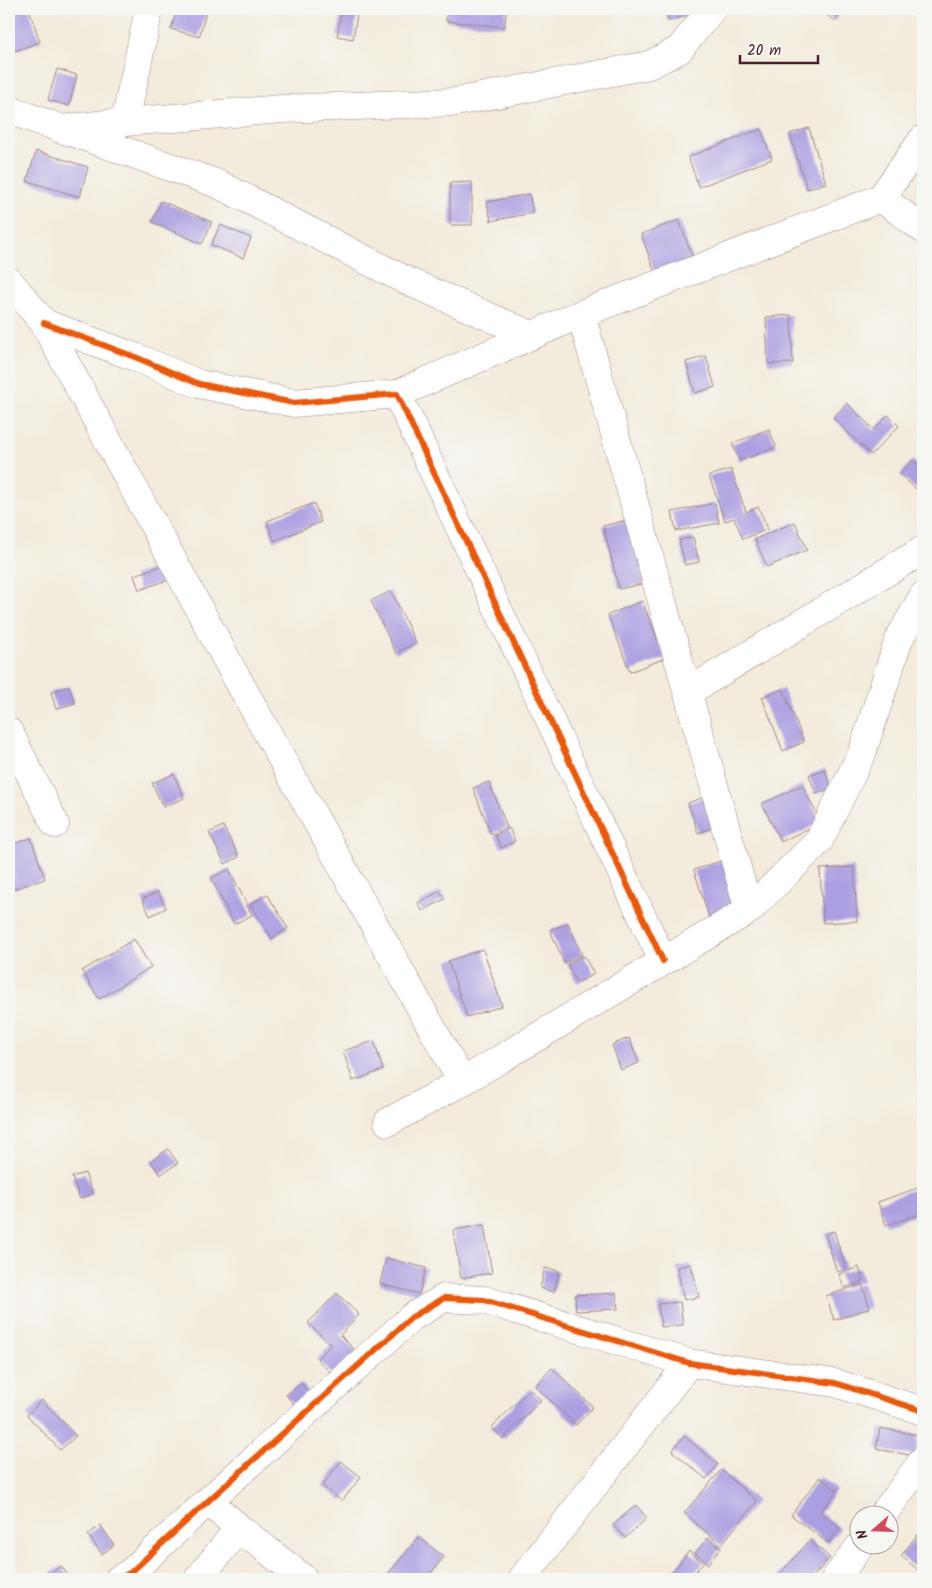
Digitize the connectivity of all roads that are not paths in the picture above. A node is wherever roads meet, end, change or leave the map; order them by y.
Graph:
1 (149, 9) edge
2 (712, 9) edge
3 (9, 110) edge
4 (125, 122) junction
5 (60, 129) junction
6 (923, 139) edge
7 (882, 198) junction
8 (923, 229) edge
9 (9, 281) edge
10 (581, 314) junction
11 (44, 322) junction
12 (531, 336) junction
13 (396, 394) junction
14 (923, 550) edge
15 (923, 596) edge
16 (688, 692) junction
17 (9, 732) edge
18 (55, 824) dead end
19 (749, 910) junction
20 (663, 961) junction
21 (462, 1082) junction
22 (388, 1122) dead end
23 (689, 1363) junction
24 (923, 1411) edge
25 (923, 1460) edge
26 (208, 1501) junction
27 (889, 1506) edge
28 (239, 1528) junction
29 (852, 1556) edge
30 (120, 1579) edge
31 (198, 1579) edge
32 (304, 1579) edge
33 (522, 1579) edge
34 (835, 1579) edge

1 - 4 street
2 - 4 street
3 - 5 street
4 - 5 street
5 - 12 street
6 - 7 street
7 - 8 street
7 - 10 street
9 - 11 street
10 - 12 street
10 - 16 street
11 - 13 street
11 - 21 street
12 - 13 street
13 - 20 street
14 - 16 street
15 - 19 street
16 - 19 street
17 - 18 street
19 - 20 street
20 - 21 street
21 - 22 street
23 - 24 street
23 - 26 street
23 - 33 street
25 - 27 street
26 - 28 street
26 - 30 street
28 - 31 street
28 - 32 street
29 - 34 street

